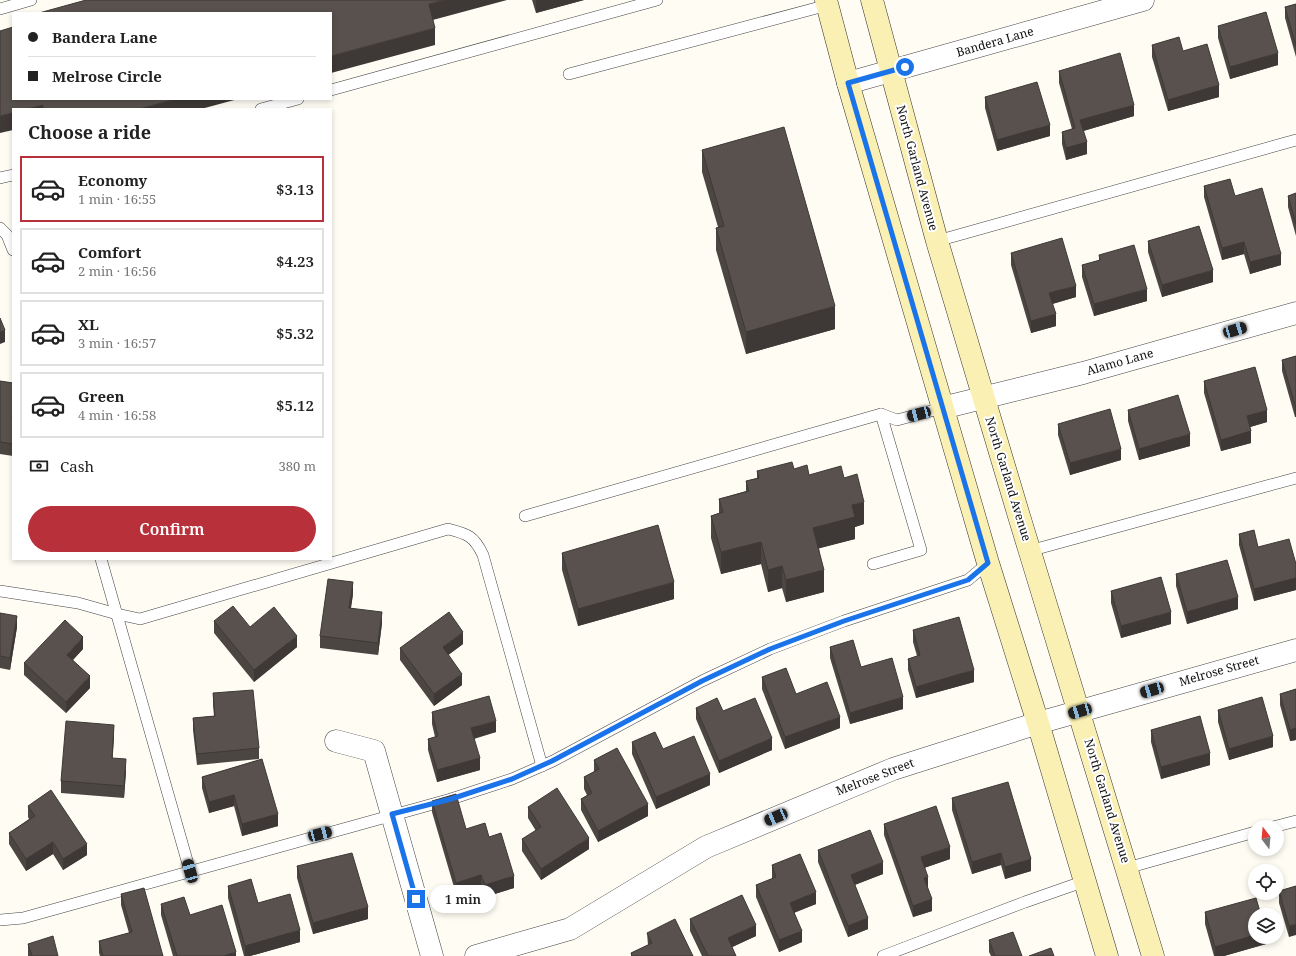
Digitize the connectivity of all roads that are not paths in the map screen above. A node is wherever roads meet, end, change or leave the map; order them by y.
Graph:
1 (31, 0) edge
2 (657, 0) edge
3 (872, 0) edge
4 (1143, 0) edge
5 (827, 3) edge
6 (0, 9) edge
7 (891, 71) junction
8 (569, 74) dead end
9 (848, 83) junction
10 (332, 90) edge
11 (294, 100) edge
12 (265, 108) edge
13 (1296, 140) edge
14 (12, 175) edge
15 (0, 178) edge
16 (0, 228) edge
17 (937, 241) junction
18 (12, 248) edge
19 (1296, 313) edge
20 (984, 397) junction
21 (942, 408) junction
22 (881, 414) junction
23 (1296, 478) edge
24 (525, 516) dead end
25 (1030, 551) junction
26 (101, 560) edge
27 (988, 563) junction
28 (873, 564) dead end
29 (0, 592) edge
30 (117, 614) junction
31 (1296, 650) edge
32 (1080, 711) junction
33 (1038, 723) junction
34 (336, 741) dead end
35 (542, 766) junction
36 (392, 814) junction
37 (1296, 821) edge
38 (1284, 824) edge
39 (1248, 834) edge
40 (1127, 868) junction
41 (190, 871) junction
42 (1085, 880) junction
43 (0, 920) edge
44 (432, 956) edge
45 (476, 956) edge
46 (883, 956) edge
47 (1107, 956) edge
48 (1154, 956) edge

1 - 6 lane
2 - 10 lane
3 - 7 main road, North Garland Avenue
4 - 7 street, Bandera Lane
5 - 8 lane
5 - 9 main road
7 - 9 street, Bandera Lane
7 - 17 main road, North Garland Avenue
9 - 21 main road
11 - 12 lane
13 - 17 lane
14 - 15 lane
16 - 18 lane
17 - 20 main road, North Garland Avenue
19 - 20 street, Alamo Lane
20 - 21 street, Alamo Lane
20 - 25 main road, North Garland Avenue
21 - 22 lane
21 - 27 main road
22 - 24 lane
22 - 28 lane
23 - 25 lane
25 - 32 main road, North Garland Avenue
26 - 30 lane
27 - 33 main road
27 - 35 lane
29 - 30 lane
30 - 35 lane
30 - 41 lane
31 - 32 street, Melrose Street
32 - 33 street, Melrose Street
32 - 40 main road, North Garland Avenue
33 - 42 main road
33 - 45 street, Melrose Street
34 - 36 street
35 - 36 lane
36 - 41 lane
36 - 44 street
37 - 38 lane
39 - 40 lane
40 - 48 main road, North Garland Avenue
41 - 43 lane
42 - 46 lane
42 - 47 main road

